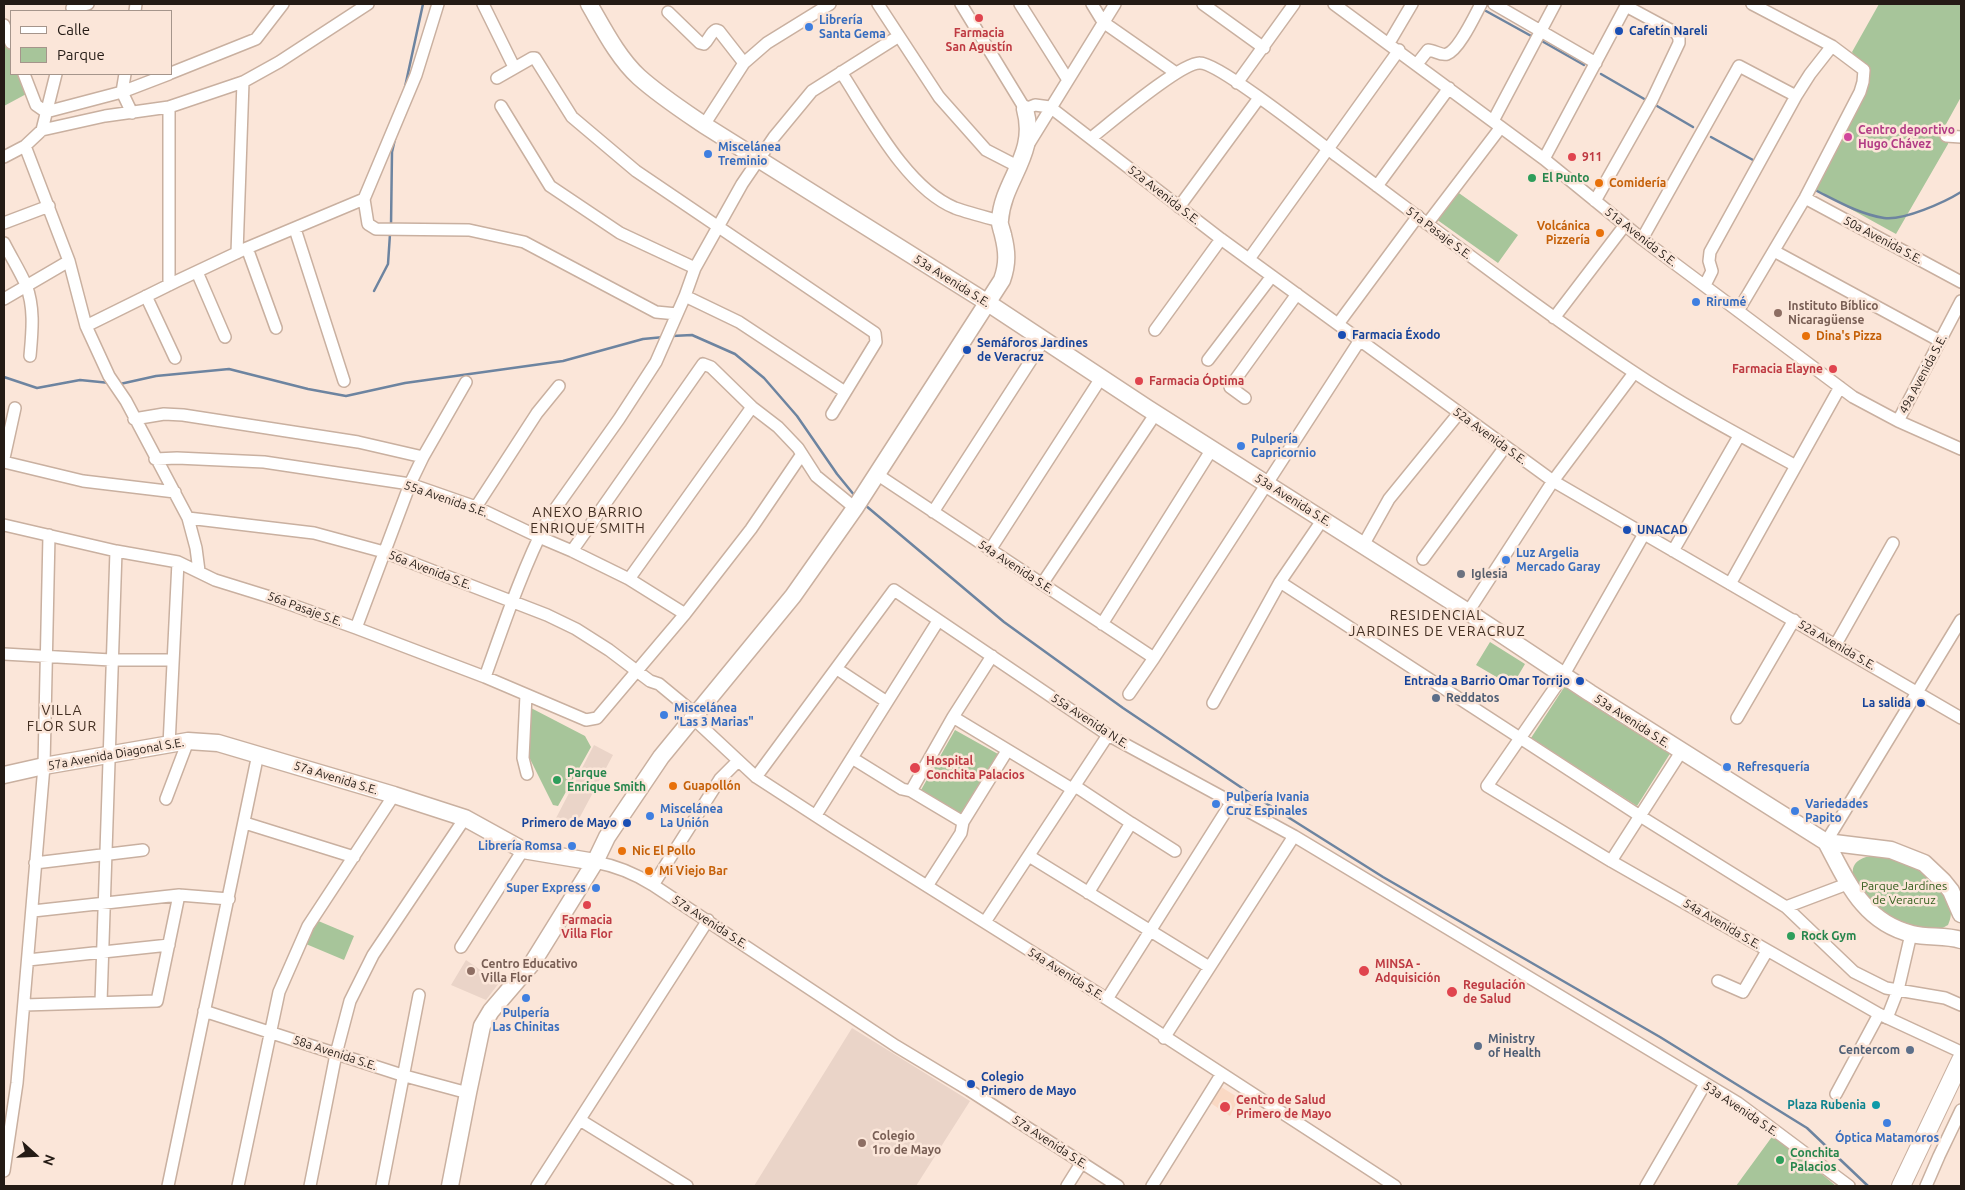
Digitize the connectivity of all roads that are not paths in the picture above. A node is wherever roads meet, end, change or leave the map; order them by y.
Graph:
1 (88, 4) edge
2 (283, 4) edge
3 (368, 4) edge
4 (438, 4) edge
5 (483, 4) edge
6 (805, 4) edge
7 (830, 4) edge
8 (878, 4) edge
9 (961, 4) edge
10 (1020, 4) edge
11 (1092, 4) edge
12 (1115, 4) edge
13 (1203, 4) edge
14 (1294, 4) edge
15 (1334, 4) edge
16 (1412, 4) edge
17 (1482, 4) edge
18 (1494, 4) edge
19 (1555, 4) edge
20 (1752, 4) edge
21 (592, 5) edge
22 (1627, 5) edge
23 (1767, 7) edge
24 (72, 8) edge
25 (668, 12) dead end
26 (812, 14) junction
27 (1103, 22) junction
28 (4, 25) edge
29 (899, 36) junction
30 (1538, 36) junction
31 (10, 40) edge
32 (1389, 43) junction
33 (1832, 46) junction
34 (1264, 48) junction
35 (1399, 50) junction
36 (744, 63) junction
37 (1417, 64) junction
38 (1596, 64) junction
39 (514, 67) junction
40 (172, 72) edge
41 (841, 72) junction
42 (1176, 73) junction
43 (24, 75) edge
44 (56, 75) edge
45 (125, 75) edge
46 (165, 75) edge
47 (497, 78) dead end
48 (1068, 80) junction
49 (243, 82) junction
50 (1238, 83) junction
51 (1449, 88) junction
52 (122, 92) junction
53 (1796, 96) junction
54 (1259, 98) junction
55 (501, 106) dead end
56 (169, 107) junction
57 (1050, 107) junction
58 (1025, 110) junction
59 (46, 112) junction
60 (132, 113) junction
61 (1497, 124) junction
62 (704, 125) junction
63 (42, 130) junction
64 (1946, 136) dead end
65 (1961, 137) edge
66 (1091, 138) junction
67 (25, 146) junction
68 (1027, 147) junction
69 (1328, 149) junction
70 (4, 156) edge
71 (759, 159) junction
72 (1544, 159) junction
73 (1020, 167) junction
74 (1377, 186) junction
75 (1806, 198) junction
76 (364, 199) junction
77 (1595, 200) junction
78 (49, 206) junction
79 (1179, 207) junction
80 (1422, 220) junction
81 (1000, 221) junction
82 (4, 222) edge
83 (719, 226) junction
84 (1626, 226) junction
85 (295, 229) junction
86 (1221, 239) junction
87 (1642, 239) junction
88 (4, 243) edge
89 (242, 251) junction
90 (1774, 251) junction
91 (1249, 260) junction
92 (69, 261) junction
93 (695, 268) junction
94 (197, 272) junction
95 (1272, 276) junction
96 (1961, 282) edge
97 (169, 285) junction
98 (1705, 285) junction
99 (26, 286) junction
100 (1297, 294) junction
101 (146, 296) junction
102 (685, 296) junction
103 (4, 299) edge
104 (1961, 301) edge
105 (988, 303) junction
106 (1738, 311) junction
107 (676, 317) junction
108 (1554, 318) junction
109 (1338, 324) junction
110 (86, 326) junction
111 (276, 328) dead end
112 (1155, 330) dead end
113 (225, 337) dead end
114 (1044, 340) junction
115 (1360, 340) junction
116 (1940, 341) junction
117 (30, 356) dead end
118 (175, 358) dead end
119 (1208, 360) dead end
120 (1634, 373) junction
121 (1101, 378) junction
122 (344, 380) dead end
123 (466, 382) dead end
124 (559, 386) dead end
125 (1840, 387) junction
126 (845, 392) junction
127 (1245, 398) dead end
128 (752, 407) junction
129 (15, 408) dead end
130 (1156, 413) junction
131 (1459, 413) junction
132 (832, 414) dead end
133 (134, 419) junction
134 (1898, 422) junction
135 (1739, 436) junction
136 (1505, 447) junction
137 (1212, 449) junction
138 (1961, 449) edge
139 (802, 454) junction
140 (423, 457) junction
141 (4, 458) edge
142 (155, 459) junction
143 (4, 462) edge
144 (1796, 466) junction
145 (878, 475) junction
146 (1553, 481) junction
147 (1267, 483) junction
148 (410, 484) junction
149 (175, 492) junction
150 (859, 503) junction
151 (476, 507) junction
152 (933, 512) junction
153 (188, 518) junction
154 (1323, 519) junction
155 (4, 525) edge
156 (1644, 534) junction
157 (49, 535) junction
158 (539, 537) junction
159 (1366, 540) dead end
160 (1894, 543) dead end
161 (572, 550) junction
162 (990, 550) junction
163 (116, 551) junction
164 (1672, 551) junction
165 (384, 552) junction
166 (1423, 559) dead end
167 (178, 562) junction
168 (199, 571) junction
169 (629, 579) junction
170 (1280, 582) junction
171 (1042, 584) junction
172 (1730, 584) junction
173 (512, 602) junction
174 (1468, 612) junction
175 (685, 614) junction
176 (938, 620) junction
177 (1794, 620) junction
178 (1961, 620) edge
179 (1102, 624) junction
180 (356, 628) junction
181 (1836, 644) junction
182 (4, 654) edge
183 (992, 656) junction
184 (48, 657) junction
185 (1154, 658) junction
186 (111, 660) junction
187 (172, 660) junction
188 (837, 669) junction
189 (636, 671) junction
190 (1563, 676) junction
191 (484, 677) junction
192 (1917, 691) junction
193 (1129, 694) dead end
194 (526, 695) junction
195 (887, 702) junction
196 (1213, 703) dead end
197 (953, 717) junction
198 (1737, 718) dead end
199 (1961, 718) edge
200 (694, 720) junction
201 (1108, 734) junction
202 (1520, 738) junction
203 (188, 741) junction
204 (169, 745) junction
205 (1006, 751) junction
206 (1681, 752) junction
207 (258, 754) junction
208 (108, 755) junction
209 (852, 758) junction
210 (738, 761) junction
211 (44, 766) junction
212 (527, 774) dead end
213 (4, 775) edge
214 (756, 777) junction
215 (1073, 788) junction
216 (910, 791) junction
217 (394, 795) junction
218 (166, 798) dead end
219 (1231, 803) junction
220 (816, 815) junction
221 (1640, 816) junction
222 (465, 818) junction
223 (963, 822) junction
224 (1131, 822) junction
225 (245, 823) junction
226 (1294, 836) junction
227 (1826, 842) junction
228 (1859, 845) junction
229 (143, 850) dead end
230 (523, 850) junction
231 (1175, 851) dead end
232 (104, 854) junction
233 (1029, 856) junction
234 (354, 857) junction
235 (1611, 861) junction
236 (595, 862) junction
237 (35, 863) junction
238 (1844, 876) junction
239 (653, 885) junction
240 (927, 886) junction
241 (1088, 893) junction
242 (179, 895) junction
243 (229, 899) junction
244 (103, 902) junction
245 (1786, 907) junction
246 (32, 911) junction
247 (1961, 913) edge
248 (708, 920) junction
249 (985, 922) junction
250 (1151, 932) junction
251 (1911, 934) junction
252 (1954, 938) edge
253 (169, 945) junction
254 (461, 947) dead end
255 (102, 951) junction
256 (1767, 951) junction
257 (28, 960) junction
258 (1209, 967) junction
259 (1718, 981) dead end
260 (1898, 990) junction
261 (419, 995) dead end
262 (1107, 999) junction
263 (101, 1002) junction
264 (24, 1005) junction
265 (1961, 1005) edge
266 (204, 1011) junction
267 (1883, 1016) junction
268 (269, 1032) junction
269 (1164, 1038) junction
270 (1961, 1052) edge
271 (336, 1054) junction
272 (1961, 1060) edge
273 (1221, 1075) junction
274 (405, 1076) junction
275 (1705, 1084) junction
276 (468, 1093) junction
277 (1836, 1094) dead end
278 (1961, 1110) edge
279 (580, 1120) junction
280 (1082, 1162) junction
281 (4, 1171) edge
282 (168, 1186) edge
283 (238, 1186) edge
284 (310, 1186) edge
285 (382, 1186) edge
286 (450, 1186) edge
287 (537, 1186) edge
288 (687, 1186) edge
289 (1067, 1186) edge
290 (1118, 1186) edge
291 (1152, 1186) edge
292 (1394, 1186) edge
293 (1646, 1186) edge
294 (1850, 1186) edge
295 (1900, 1186) edge
296 (1926, 1186) edge

1 - 24 street
2 - 40 street
3 - 49 street
4 - 76 street
5 - 39 street
6 - 26 street
7 - 26 street
8 - 29 street
9 - 58 street
10 - 48 street
11 - 27 street
12 - 27 street
13 - 34 street
14 - 34 street
15 - 32 street, 51a Avenida S.E.
16 - 32 street
17 - 37 street
18 - 30 street
19 - 30 street
20 - 23 street
21 - 62 street, 53a Avenida S.E.
22 - 38 street
22 - 77 street
23 - 33 street
25 - 36 street
26 - 36 street
27 - 42 street
27 - 48 street
28 - 31 street
29 - 41 street
29 - 73 street
30 - 38 street
30 - 61 street
32 - 35 street, 51a Avenida S.E.
33 - 53 street
33 - 75 street
34 - 50 street
35 - 37 street, 51a Avenida S.E.
35 - 69 street
36 - 62 street
37 - 51 street, 51a Avenida S.E.
38 - 72 street
39 - 47 street
39 - 83 street
41 - 71 street
41 - 81 street
42 - 50 street, 51a Pasaje S.E.
42 - 66 street, 51a Pasaje S.E.
43 - 59 street
44 - 59 street
45 - 52 street
46 - 52 street
48 - 57 street
49 - 56 street
49 - 89 street
50 - 54 street, 51a Pasaje S.E.
51 - 61 street, 51a Avenida S.E.
51 - 74 street
52 - 59 street
52 - 60 street
53 - 87 street
53 - 98 street
54 - 69 street, 51a Pasaje S.E.
54 - 79 street
55 - 93 street
56 - 60 street
56 - 97 street
57 - 58 street
57 - 66 street, 52a Avenida S.E.
57 - 68 street
58 - 68 street
59 - 63 street
60 - 63 street
61 - 72 street, 51a Avenida S.E.
61 - 80 street
62 - 71 street, 53a Avenida S.E.
63 - 67 street
64 - 65 street
66 - 79 street, 52a Avenida S.E.
67 - 70 street
67 - 78 street
68 - 73 street
69 - 74 street, 51a Pasaje S.E.
69 - 91 street
71 - 83 street
71 - 105 street, 53a Avenida S.E.
72 - 77 street, 51a Avenida S.E.
73 - 81 street
74 - 80 street, 51a Pasaje S.E.
75 - 90 street
75 - 96 street, 50a Avenida S.E.
76 - 85 street
76 - 107 street
77 - 84 street, 51a Avenida S.E.
78 - 82 street
78 - 92 street
79 - 86 street, 52a Avenida S.E.
80 - 108 street, 51a Pasaje S.E.
80 - 109 street
81 - 105 street
83 - 93 street
83 - 126 street
84 - 87 street, 51a Avenida S.E.
84 - 108 street
85 - 89 street
85 - 122 street
86 - 91 street, 52a Avenida S.E.
86 - 112 street
87 - 98 street, 51a Avenida S.E.
88 - 99 street
89 - 94 street
89 - 111 street
90 - 106 street
90 - 116 street
91 - 95 street, 52a Avenida S.E.
92 - 99 street
92 - 110 street
93 - 102 street
94 - 97 street
94 - 113 street
95 - 100 street, 52a Avenida S.E.
95 - 119 street
97 - 101 street
98 - 106 street, 51a Avenida S.E.
99 - 103 street
99 - 117 street
100 - 109 street, 52a Avenida S.E.
100 - 127 street
101 - 110 street
101 - 118 street
102 - 107 street
102 - 126 street
104 - 116 street, 49a Avenida S.E.
105 - 114 street, 53a Avenida S.E.
105 - 145 street
106 - 125 street, 51a Avenida S.E.
107 - 158 street
108 - 120 street, 51a Pasaje S.E.
109 - 115 street, 52a Avenida S.E.
110 - 133 street
114 - 121 street, 53a Avenida S.E.
114 - 152 street
115 - 131 street, 52a Avenida S.E.
115 - 147 street
116 - 134 street, 49a Avenida S.E.
120 - 135 street, 51a Pasaje S.E.
120 - 146 street
121 - 130 street, 53a Avenida S.E.
121 - 162 street
123 - 140 street
124 - 151 street
125 - 134 street, 51a Avenida S.E.
125 - 144 street
126 - 132 street
128 - 139 street
128 - 161 street
128 - 169 street
129 - 141 street
130 - 137 street, 53a Avenida S.E.
130 - 171 street
131 - 136 street, 52a Avenida S.E.
131 - 159 street
133 - 140 street
133 - 142 street
134 - 138 street, 51a Avenida S.E.
135 - 144 street, 51a Pasaje S.E.
135 - 164 street
136 - 146 street, 52a Avenida S.E.
136 - 166 street
137 - 147 street, 53a Avenida S.E.
137 - 179 street
139 - 150 street
139 - 175 street
140 - 148 street
142 - 148 street, 55a Avenida S.E.
142 - 149 street
143 - 149 street
144 - 172 street
145 - 150 street
145 - 152 street, 54a Avenida S.E.
146 - 156 street, 52a Avenida S.E.
146 - 174 street
147 - 154 street, 53a Avenida S.E.
147 - 185 street
148 - 151 street, 55a Avenida S.E.
148 - 165 street
149 - 153 street
150 - 200 street
151 - 158 street, 55a Avenida S.E.
152 - 162 street, 54a Avenida S.E.
153 - 165 street, 56a Avenida S.E.
153 - 168 street
154 - 170 street
154 - 174 street, 53a Avenida S.E.
155 - 157 street, 56a Pasaje S.E.
156 - 164 street, 52a Avenida S.E.
156 - 190 street
157 - 163 street, 56a Pasaje S.E.
157 - 184 street
158 - 161 street, 55a Avenida S.E.
158 - 173 street
160 - 181 street
161 - 169 street, 55a Avenida S.E.
162 - 171 street, 54a Avenida S.E.
163 - 167 street, 56a Pasaje S.E.
163 - 186 street
164 - 172 street, 52a Avenida S.E.
165 - 173 street, 56a Avenida S.E.
165 - 180 street
167 - 168 street, 56a Pasaje S.E.
167 - 187 street
168 - 180 street, 56a Pasaje S.E.
169 - 175 street, 55a Avenida S.E.
170 - 196 street
170 - 202 street
171 - 179 street, 54a Avenida S.E.
172 - 177 street, 52a Avenida S.E.
173 - 189 street, 56a Avenida S.E.
173 - 191 street
174 - 190 street, 53a Avenida S.E.
175 - 189 street
176 - 183 street, 55a Avenida N.E.
176 - 188 street, 55a Avenida N.E.
176 - 195 street
177 - 181 street, 52a Avenida S.E.
177 - 198 street
178 - 192 street
179 - 185 street, 54a Avenida S.E.
180 - 191 street, 56a Pasaje S.E.
181 - 192 street, 52a Avenida S.E.
182 - 184 street
183 - 197 street
183 - 201 street, 55a Avenida N.E.
184 - 186 street
184 - 211 street
185 - 193 street
186 - 187 street
186 - 208 street
187 - 204 street
188 - 195 street
188 - 214 street
189 - 194 street, 56a Pasaje S.E.
189 - 200 street, 56a Avenida S.E.
190 - 202 street
190 - 206 street, 53a Avenida S.E.
191 - 194 street, 56a Pasaje S.E.
192 - 199 street, 52a Avenida S.E.
192 - 227 street
194 - 212 street
195 - 209 street
197 - 205 street
197 - 216 street
200 - 210 street, 56a Avenida S.E.
200 - 236 street
201 - 215 street
201 - 219 street, 55a Avenida N.E.
202 - 221 street
202 - 235 street, 54a Avenida S.E.
203 - 204 street, 57a Avenida Diagonal S.E.
203 - 207 street, 57a Avenida Diagonal S.E.
203 - 218 street
204 - 208 street, 57a Avenida Diagonal S.E.
205 - 215 street
205 - 223 street
206 - 221 street
206 - 227 street, 53a Avenida S.E.
207 - 217 street, 57a Avenida S.E.
207 - 225 street
208 - 211 street, 57a Avenida Diagonal S.E.
208 - 232 street
209 - 216 street
209 - 220 street
210 - 214 street, 54a Avenida S.E.
210 - 239 street
211 - 213 street, 57a Avenida Diagonal S.E.
211 - 237 street
214 - 220 street, 54a Avenida S.E.
215 - 224 street
215 - 233 street
216 - 223 street
217 - 222 street, 57a Avenida S.E.
217 - 234 street
219 - 226 street, 55a Avenida N.E.
219 - 250 street
220 - 240 street, 54a Avenida S.E.
221 - 235 street
221 - 245 street
222 - 230 street, 57a Avenida S.E.
222 - 271 street
223 - 240 street
224 - 231 street
224 - 241 street
225 - 234 street
225 - 243 street
226 - 258 street
226 - 275 street, 53a Avenida S.E.
227 - 228 street, 53a Avenida S.E.
227 - 238 street, 53a Avenida S.E.
228 - 238 street
228 - 247 street, 53a Avenida S.E.
229 - 232 street
230 - 236 street, 57a Avenida S.E.
230 - 254 street
232 - 237 street
232 - 244 street
233 - 241 street
233 - 249 street
234 - 268 street
235 - 256 street, 54a Avenida S.E.
236 - 239 street, 57a Avenida S.E.
236 - 276 street
237 - 246 street
238 - 245 street
238 - 251 street, 53a Avenida S.E.
239 - 248 street, 57a Avenida S.E.
240 - 249 street, 54a Avenida S.E.
241 - 250 street
242 - 243 street
242 - 244 street
242 - 253 street
243 - 266 street
244 - 246 street
244 - 255 street
245 - 260 street
246 - 257 street
247 - 252 street
248 - 279 street
248 - 280 street, 57a Avenida S.E.
249 - 262 street, 54a Avenida S.E.
250 - 258 street
250 - 262 street
251 - 252 street, 53a Avenida S.E.
251 - 260 street
253 - 255 street
253 - 263 street
255 - 257 street
255 - 263 street
256 - 259 street
256 - 267 street, 54a Avenida S.E.
257 - 264 street
258 - 269 street
260 - 265 street
260 - 267 street
261 - 274 street
262 - 269 street, 54a Avenida S.E.
263 - 264 street
264 - 281 street
266 - 268 street, 58a Avenida S.E.
266 - 282 street
267 - 270 street, 54a Avenida S.E.
267 - 277 street
268 - 271 street, 58a Avenida S.E.
268 - 283 street
269 - 273 street, 54a Avenida S.E.
271 - 274 street, 58a Avenida S.E.
271 - 284 street
272 - 295 main road
273 - 291 street
273 - 292 street, 54a Avenida S.E.
274 - 276 street, 58a Avenida S.E.
274 - 285 street
275 - 293 street
275 - 294 street, 53a Avenida S.E.
276 - 286 street
278 - 296 street
279 - 287 street
279 - 288 street
280 - 289 street
280 - 290 street, 57a Avenida S.E.

